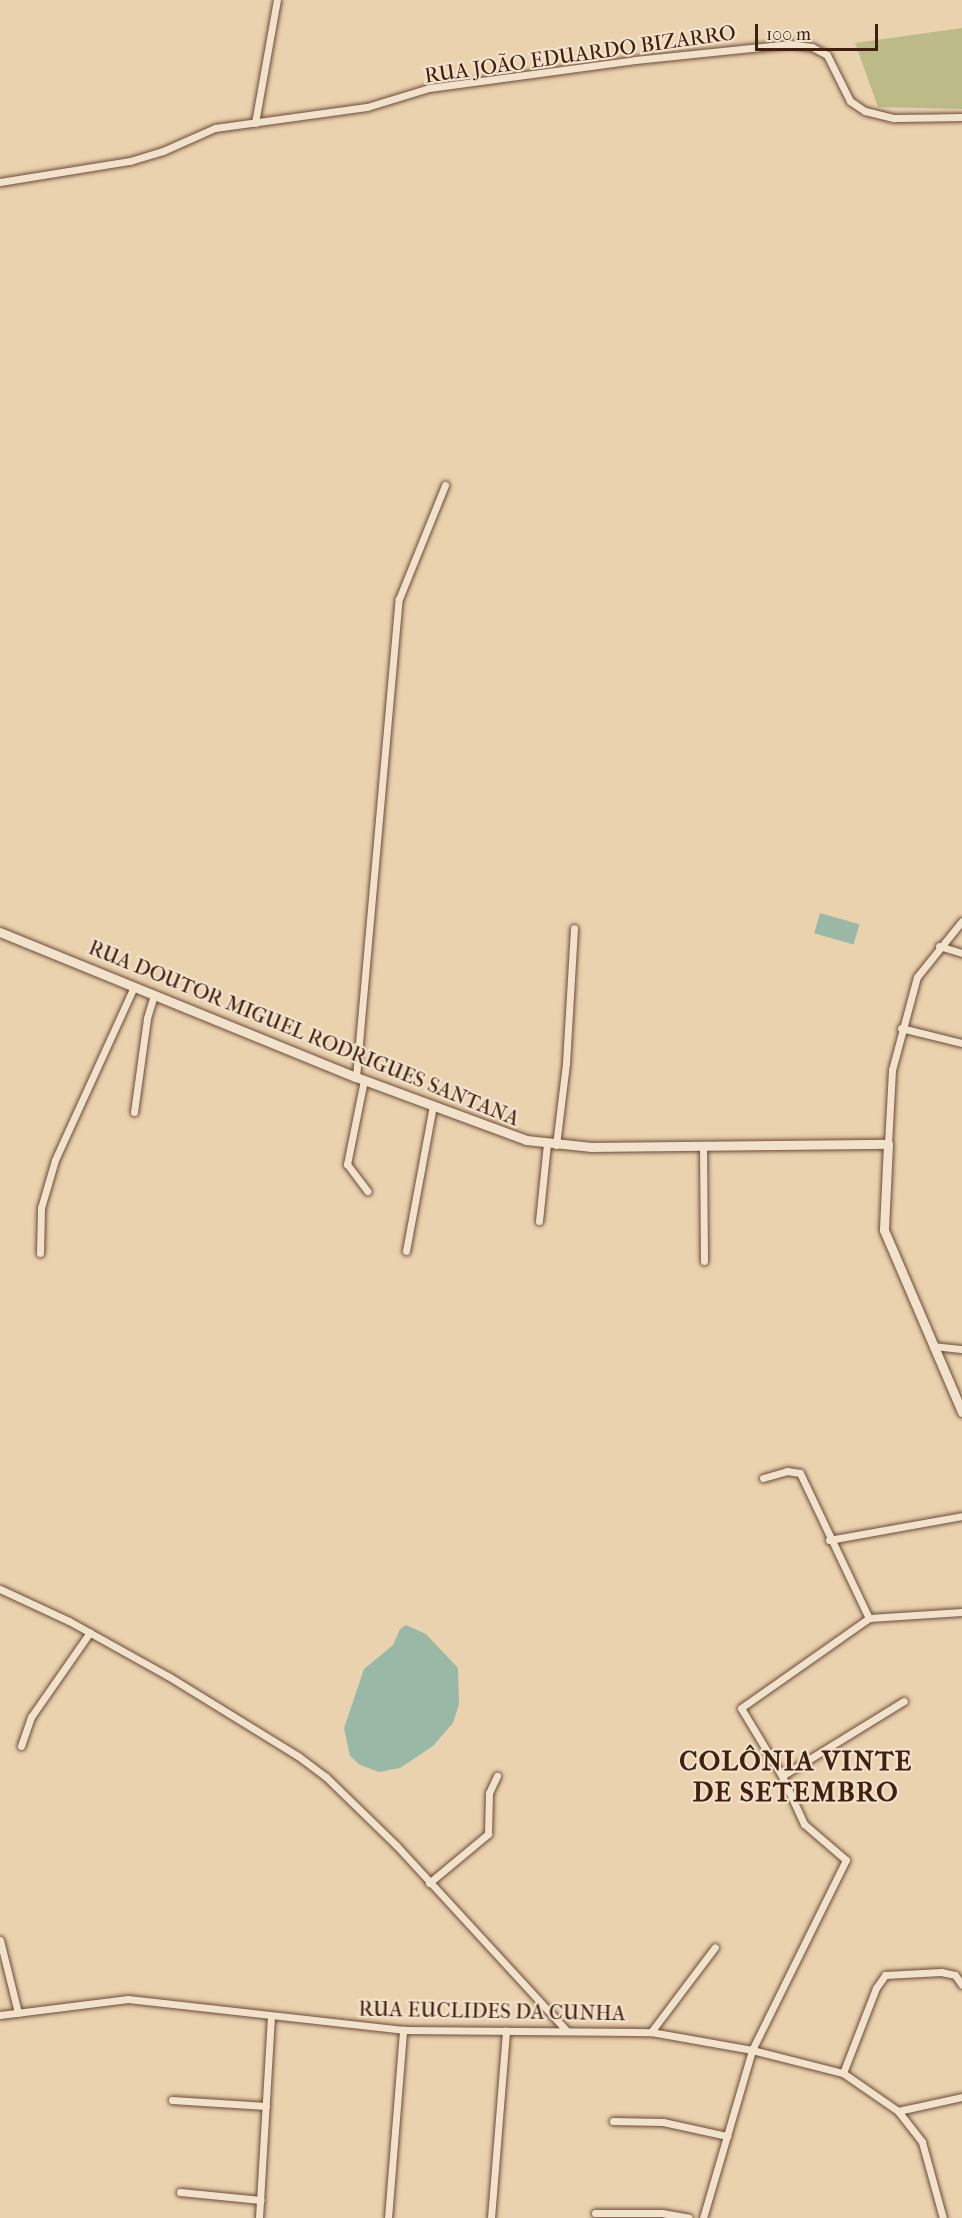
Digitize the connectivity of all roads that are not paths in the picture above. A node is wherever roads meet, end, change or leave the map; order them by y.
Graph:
1 (277, 0) edge
2 (962, 117) edge
3 (255, 123) junction
4 (0, 183) edge
5 (445, 485) dead end
6 (962, 921) edge
7 (574, 928) dead end
8 (0, 932) edge
9 (939, 946) junction
10 (962, 953) edge
11 (134, 987) junction
12 (154, 995) junction
13 (901, 1028) junction
14 (962, 1042) edge
15 (360, 1079) junction
16 (433, 1106) junction
17 (134, 1112) dead end
18 (551, 1144) junction
19 (888, 1144) junction
20 (703, 1145) junction
21 (367, 1191) dead end
22 (539, 1221) dead end
23 (406, 1251) dead end
24 (40, 1253) dead end
25 (704, 1261) dead end
26 (933, 1346) junction
27 (962, 1349) edge
28 (962, 1413) edge
29 (763, 1478) dead end
30 (962, 1516) edge
31 (829, 1540) junction
32 (0, 1589) edge
33 (962, 1612) edge
34 (869, 1618) junction
35 (90, 1632) junction
36 (904, 1701) dead end
37 (21, 1746) dead end
38 (497, 1776) dead end
39 (782, 1776) junction
40 (429, 1882) junction
41 (0, 1940) edge
42 (715, 1947) dead end
43 (962, 1985) edge
44 (18, 2013) junction
45 (0, 2015) edge
46 (271, 2017) junction
47 (403, 2030) junction
48 (566, 2030) junction
49 (506, 2031) junction
50 (651, 2032) junction
51 (752, 2050) junction
52 (843, 2073) junction
53 (962, 2097) edge
54 (172, 2100) dead end
55 (266, 2106) junction
56 (898, 2111) junction
57 (613, 2121) dead end
58 (727, 2136) junction
59 (180, 2192) dead end
60 (261, 2200) junction
61 (595, 2213) dead end
62 (259, 2218) edge
63 (388, 2218) edge
64 (491, 2218) edge
65 (689, 2218) edge
66 (703, 2218) edge
67 (943, 2218) edge

1 - 3 street
2 - 3 street, RUA JOÃO EDUARDO BIZARRO
3 - 4 street, RUA JOÃO EDUARDO BIZARRO
5 - 15 street
6 - 9 street
7 - 18 street
8 - 11 street, RUA DOUTOR MIGUEL RODRIGUES SANTANA
9 - 10 street
9 - 13 street
11 - 12 street, RUA DOUTOR MIGUEL RODRIGUES SANTANA
11 - 24 street
12 - 15 street, RUA DOUTOR MIGUEL RODRIGUES SANTANA
12 - 17 street
13 - 14 street
13 - 19 street
15 - 16 street, RUA DOUTOR MIGUEL RODRIGUES SANTANA
15 - 21 street
16 - 18 street, RUA DOUTOR MIGUEL RODRIGUES SANTANA
16 - 23 street
18 - 20 street, RUA DOUTOR MIGUEL RODRIGUES SANTANA
18 - 22 street
19 - 20 street, RUA DOUTOR MIGUEL RODRIGUES SANTANA
19 - 26 street
20 - 25 street
26 - 27 street
26 - 28 street
29 - 31 street
30 - 31 street
31 - 34 street
32 - 35 street
33 - 34 street
34 - 39 street
35 - 37 street
35 - 40 street
36 - 39 street
38 - 40 street
39 - 51 street
40 - 48 street
41 - 44 street
42 - 50 street
43 - 52 street
44 - 45 street, RUA EUCLIDES DA CUNHA
44 - 46 street, RUA EUCLIDES DA CUNHA
46 - 47 street, RUA EUCLIDES DA CUNHA
46 - 55 street
47 - 49 street, RUA EUCLIDES DA CUNHA
47 - 63 street
48 - 49 street, RUA EUCLIDES DA CUNHA
48 - 50 street, RUA EUCLIDES DA CUNHA
49 - 64 street
50 - 51 street, RUA EUCLIDES DA CUNHA
51 - 52 street, RUA EUCLIDES DA CUNHA
51 - 58 street
52 - 56 street, RUA EUCLIDES DA CUNHA
53 - 56 street
54 - 55 street
55 - 60 street
56 - 67 street, RUA EUCLIDES DA CUNHA
57 - 58 street
58 - 66 street
59 - 60 street
60 - 62 street
61 - 65 street

